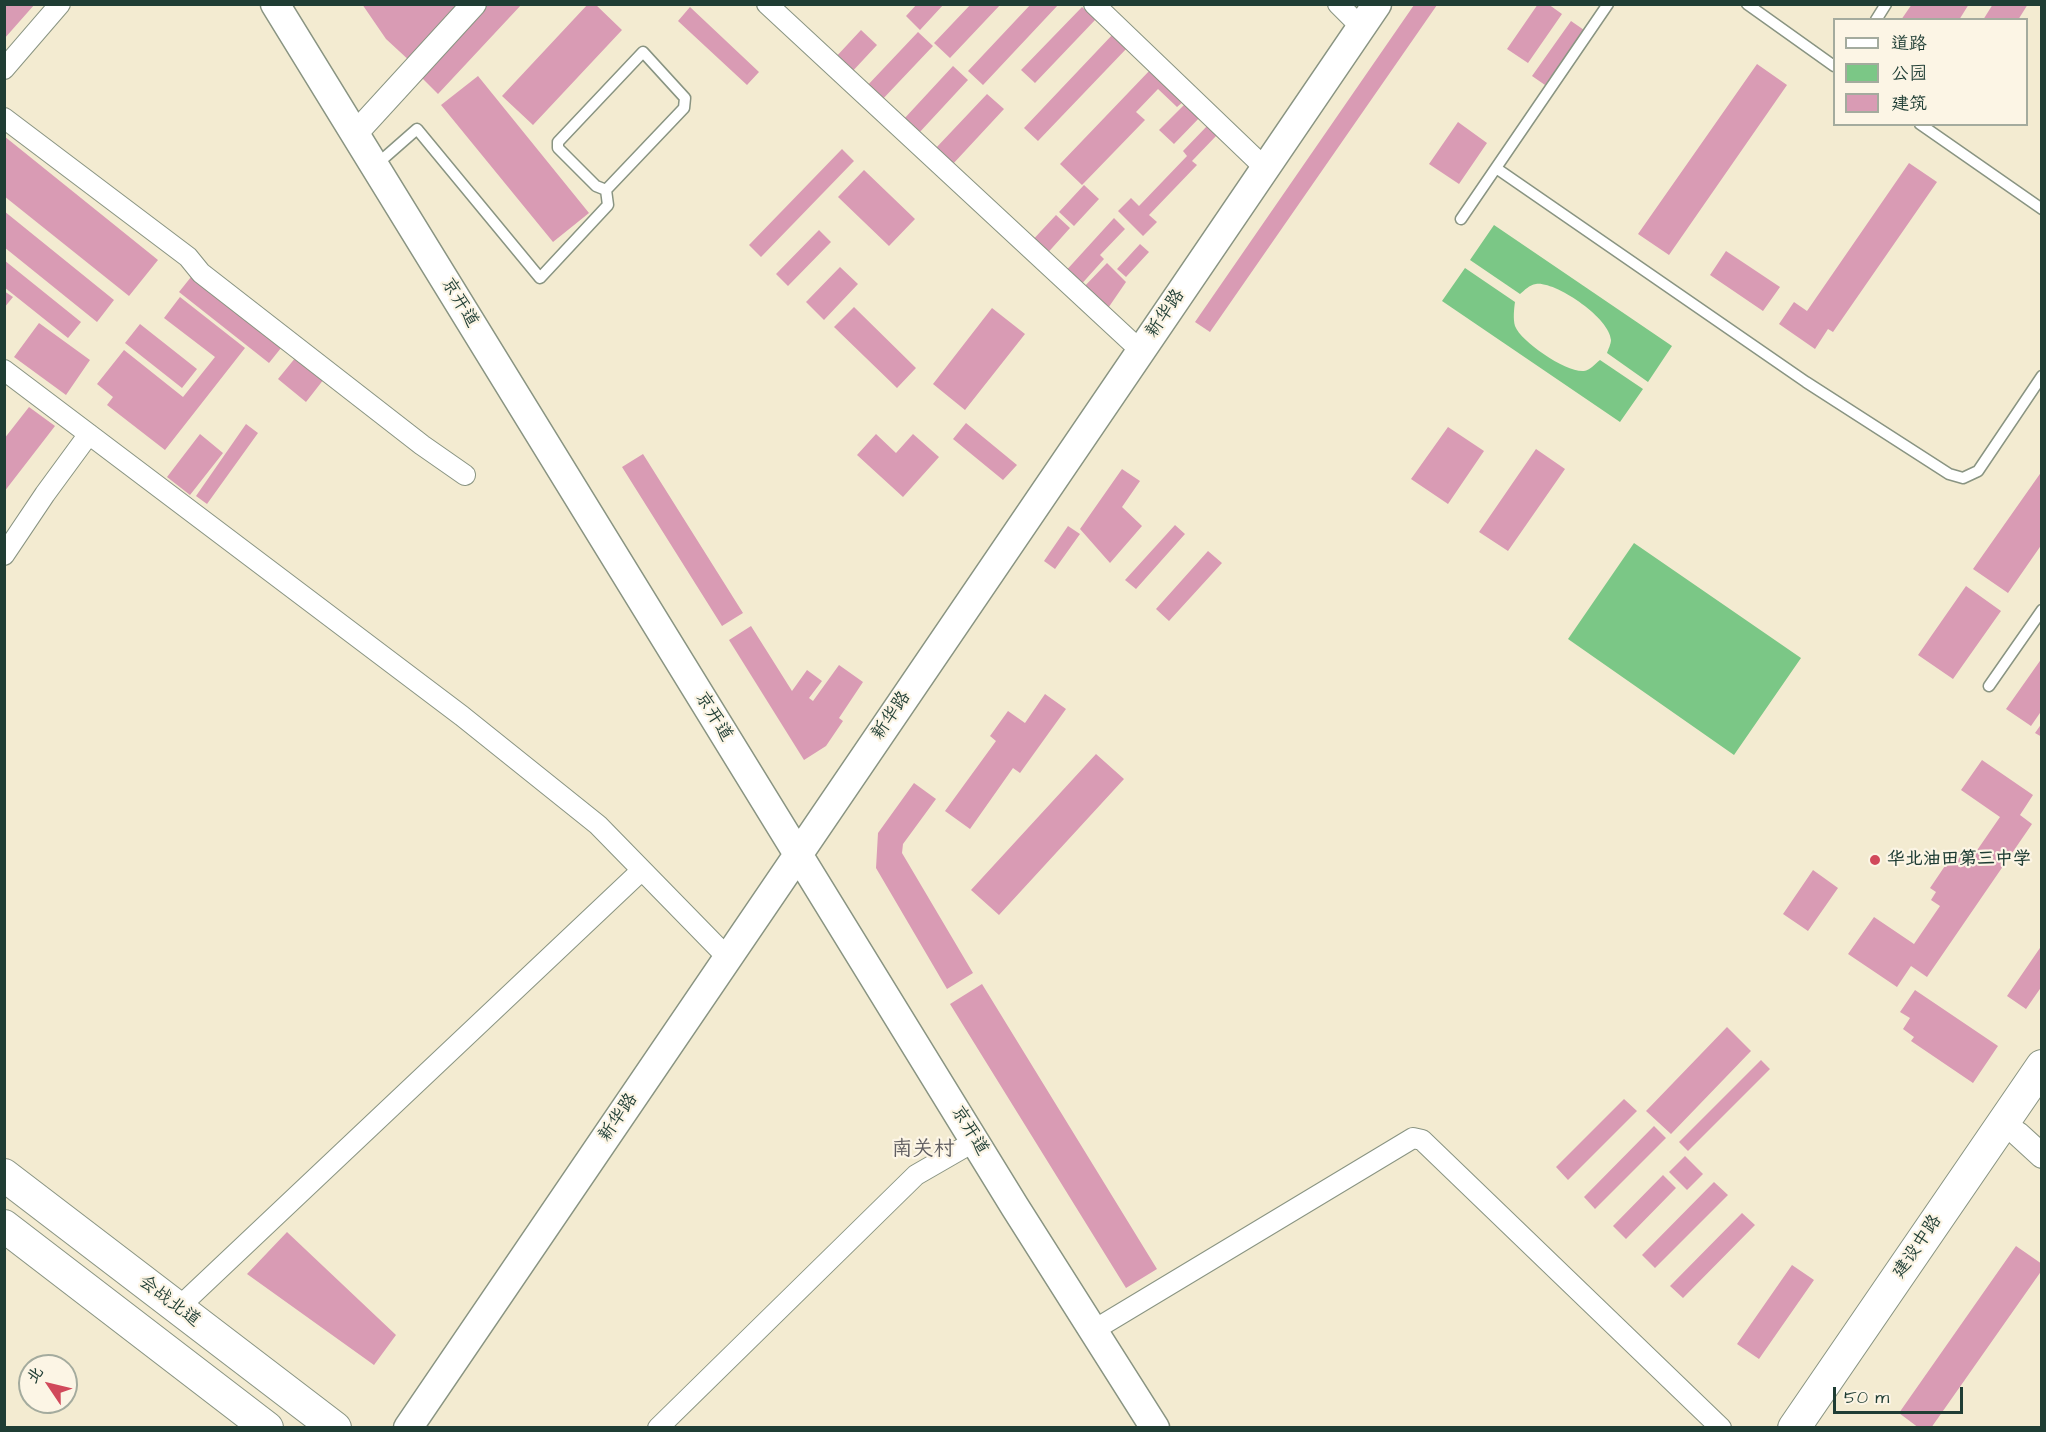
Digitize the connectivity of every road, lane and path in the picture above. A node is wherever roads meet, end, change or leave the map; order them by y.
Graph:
1 (60, 4) edge
2 (275, 4) edge
3 (474, 4) edge
4 (767, 4) edge
5 (1094, 4) edge
6 (1338, 4) edge
7 (1608, 4) edge
8 (1747, 4) edge
9 (1886, 4) edge
10 (1369, 16) edge
11 (1877, 18) edge
12 (1833, 65) edge
13 (4, 69) edge
14 (4, 118) edge
15 (1923, 126) edge
16 (355, 134) junction
17 (374, 166) junction
18 (1265, 168) junction
19 (1496, 168) junction
20 (606, 190) junction
21 (2042, 209) edge
22 (1461, 219) dead end
23 (1141, 351) junction
24 (4, 370) edge
25 (2042, 376) edge
26 (89, 434) junction
27 (465, 475) dead end
28 (4, 555) edge
29 (2042, 610) edge
30 (1989, 686) dead end
31 (798, 855) junction
32 (642, 870) junction
33 (728, 958) junction
34 (2042, 1066) edge
35 (2042, 1099) edge
36 (2018, 1134) junction
37 (975, 1141) junction
38 (2042, 1156) edge
39 (4, 1175) edge
40 (4, 1226) edge
41 (177, 1309) junction
42 (1094, 1330) junction
43 (267, 1428) edge
44 (335, 1428) edge
45 (408, 1428) edge
46 (658, 1428) edge
47 (1155, 1428) edge
48 (1721, 1428) edge
49 (1794, 1428) edge
50 (1817, 1428) edge

1 - 13 street
2 - 16 main road, 京开道
3 - 16 street
4 - 23 street
5 - 18 street
6 - 10 street
7 - 19 lane
8 - 12 lane
9 - 11 lane
10 - 18 main road, 新华路
14 - 27 street
15 - 21 lane
16 - 17 main road, 京开道
17 - 20 lane
17 - 31 main road, 京开道
18 - 23 main road, 新华路
19 - 22 lane
19 - 25 lane
20 - 20 lane
23 - 31 main road, 新华路
24 - 26 street
26 - 28 street
26 - 32 street
29 - 30 lane
31 - 33 main road, 新华路
31 - 37 main road, 京开道
32 - 33 street
32 - 41 street
33 - 45 main road, 新华路
34 - 49 main road, 建设中路
35 - 36 main road, 建设中路
36 - 38 street
36 - 50 main road, 建设中路
37 - 42 main road, 京开道
37 - 46 street
39 - 41 main road, 会战北道
40 - 43 main road
41 - 44 main road, 会战北道
42 - 47 main road, 京开道
42 - 48 street

